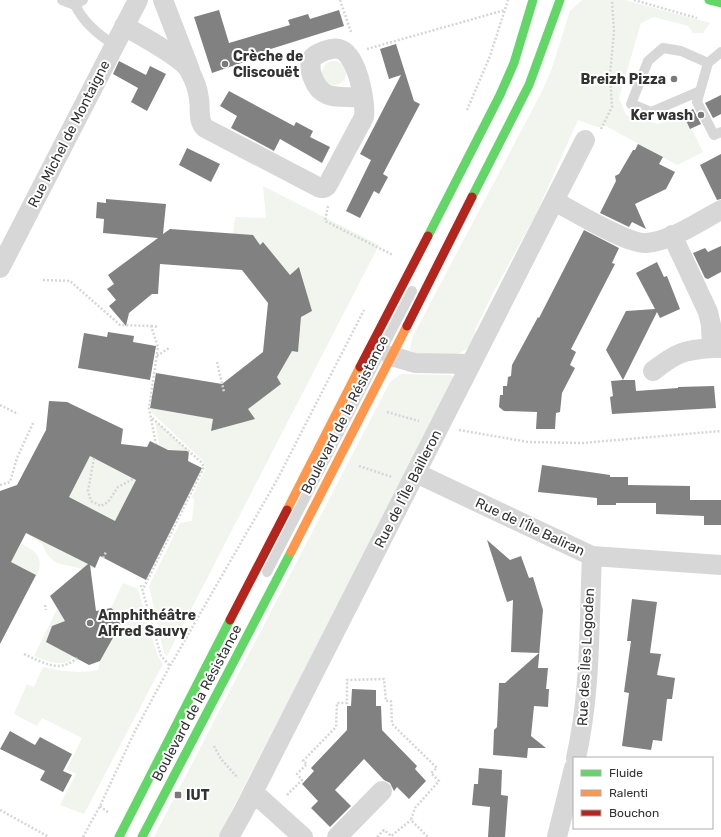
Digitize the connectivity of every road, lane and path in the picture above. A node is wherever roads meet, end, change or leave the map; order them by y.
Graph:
1 (62, 0) edge
2 (138, 0) edge
3 (163, 0) edge
4 (340, 0) edge
5 (508, 0) edge
6 (533, 0) edge
7 (560, 0) edge
8 (612, 0) edge
9 (634, 0) edge
10 (709, 0) edge
11 (79, 2) edge
12 (721, 3) edge
13 (505, 10) junction
14 (704, 20) dead end
15 (124, 26) junction
16 (115, 45) junction
17 (721, 52) edge
18 (353, 54) junction
19 (514, 63) junction
20 (708, 63) junction
21 (536, 68) junction
22 (190, 70) junction
23 (519, 80) junction
24 (700, 91) junction
25 (363, 98) junction
26 (465, 113) dead end
27 (603, 126) dead end
28 (721, 132) edge
29 (585, 140) dead end
30 (324, 188) junction
31 (554, 201) junction
32 (721, 210) edge
33 (672, 235) junction
34 (396, 248) dead end
35 (393, 255) junction
36 (430, 258) dead end
37 (390, 261) dead end
38 (0, 268) edge
39 (419, 279) dead end
40 (42, 280) dead end
41 (367, 304) dead end
42 (152, 326) junction
43 (159, 327) dead end
44 (169, 348) dead end
45 (716, 348) edge
46 (391, 356) junction
47 (156, 357) junction
48 (217, 362) dead end
49 (471, 364) junction
50 (653, 371) dead end
51 (224, 392) dead end
52 (0, 405) edge
53 (381, 410) dead end
54 (18, 414) dead end
55 (151, 416) junction
56 (34, 421) dead end
57 (439, 427) junction
58 (721, 431) edge
59 (156, 444) dead end
60 (94, 458) dead end
61 (357, 465) dead end
62 (413, 478) junction
63 (133, 479) dead end
64 (0, 485) edge
65 (106, 552) dead end
66 (592, 556) junction
67 (103, 558) dead end
68 (721, 565) edge
69 (263, 580) dead end
70 (141, 585) dead end
71 (142, 591) junction
72 (45, 605) dead end
73 (46, 610) dead end
74 (24, 654) dead end
75 (77, 658) dead end
76 (170, 666) junction
77 (201, 700) dead end
78 (201, 728) junction
79 (576, 757) edge
80 (573, 772) edge
81 (235, 775) dead end
82 (382, 791) dead end
83 (253, 792) junction
84 (134, 807) junction
85 (0, 810) edge
86 (273, 810) junction
87 (411, 820) junction
88 (49, 837) edge
89 (83, 837) edge
90 (119, 837) edge
91 (142, 837) edge
92 (229, 837) edge
93 (303, 837) edge
94 (337, 837) edge
95 (377, 837) edge
96 (428, 837) edge
97 (557, 837) edge

1 - 11 lane
2 - 15 street, Rue Michel de Montaigne
3 - 22 street
4 - 18 path
5 - 13 path
6 - 19 main road, Boulevard de la Résistance
7 - 21 main road, Boulevard de la Résistance
8 - 27 path
9 - 14 path
10 - 12 main road
11 - 16 lane
13 - 18 path
13 - 26 path
15 - 16 street, Rue Michel de Montaigne
15 - 22 street
16 - 38 street, Rue Michel de Montaigne
17 - 20 lane
18 - 25 street
18 - 25 street
19 - 23 lane
19 - 84 main road, Boulevard de la Résistance
20 - 24 lane
20 - 24 lane
21 - 23 lane
21 - 46 main road, Boulevard de la Résistance
22 - 30 street
23 - 36 lane
24 - 28 lane
25 - 30 street
29 - 31 street, Rue de l'Île Bailleron
30 - 35 path
31 - 33 street
31 - 49 street, Rue de l'Île Bailleron
32 - 33 street
33 - 45 street
34 - 35 path
35 - 37 path
39 - 69 lane
40 - 42 path
41 - 76 path
42 - 43 path
42 - 47 path
44 - 47 path
45 - 50 street
46 - 49 street
46 - 78 main road, Boulevard de la Résistance
47 - 55 path
48 - 51 path
49 - 57 street, Rue de l'Île Bailleron
52 - 54 path
53 - 57 path
55 - 59 path
55 - 71 path
56 - 64 path
57 - 58 path
57 - 62 street, Rue de l'Île Bailleron
60 - 63 path
61 - 62 path
62 - 66 street, Rue de l'Île Baliran
62 - 83 street, Rue de l'Île Bailleron
65 - 67 path
66 - 68 street, Rue de l'Île Baliran
66 - 79 street, Rue des Îles Logoden
70 - 71 path
71 - 76 path
72 - 73 path
74 - 75 path
76 - 89 path
77 - 84 lane
78 - 81 path
78 - 91 main road, Boulevard de la Résistance
80 - 97 street
82 - 94 street
83 - 86 street
83 - 92 street, Rue de l'Île Bailleron
84 - 90 main road, Boulevard de la Résistance
85 - 88 path
86 - 87 path
86 - 93 street
87 - 95 path
87 - 96 path

